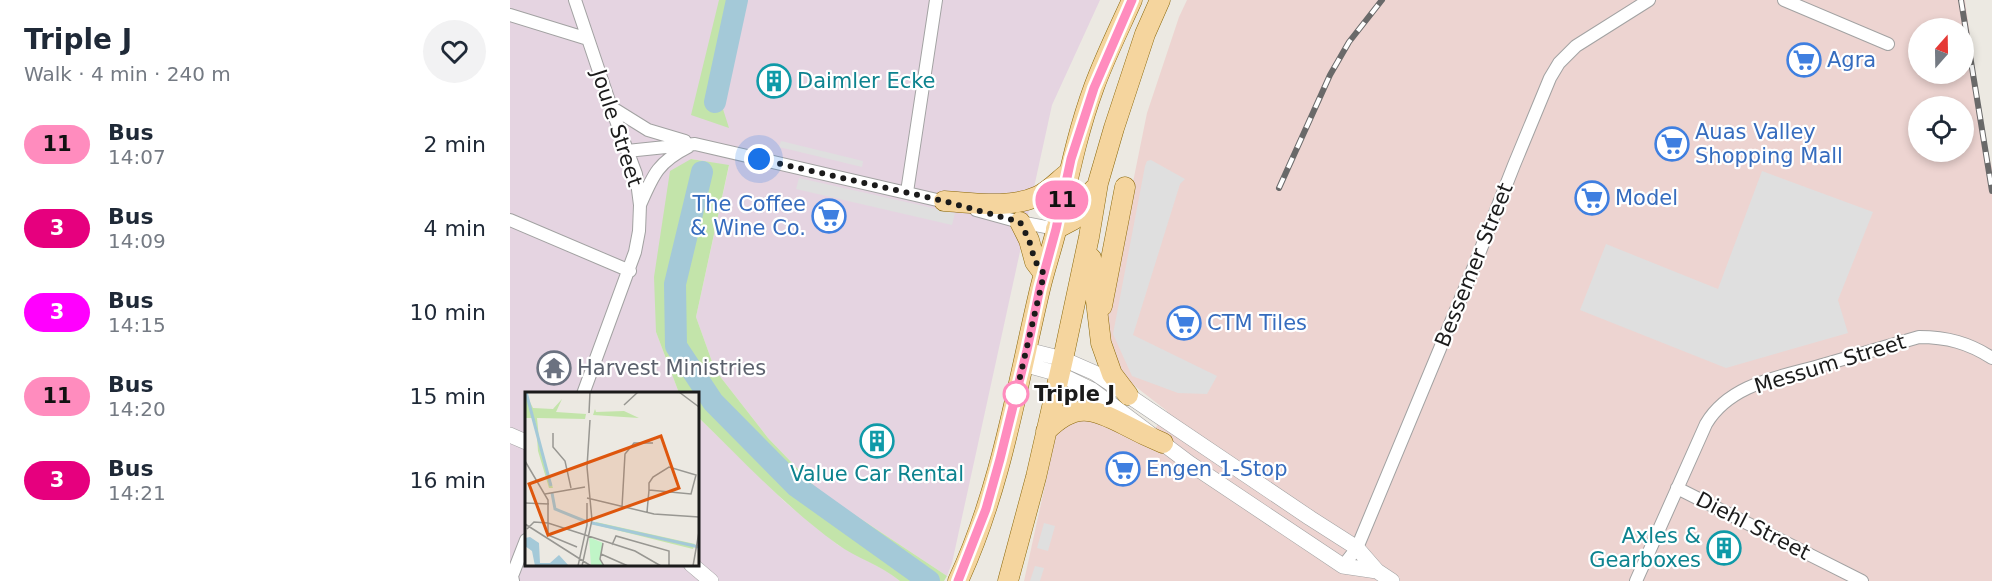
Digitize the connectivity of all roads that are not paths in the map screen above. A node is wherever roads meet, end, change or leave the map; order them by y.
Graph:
1 (575, 0) edge
2 (936, 0) edge
3 (1132, 0) edge
4 (1160, 0) edge
5 (1649, 0) edge
6 (1784, 0) edge
7 (510, 15) edge
8 (1145, 34) junction
9 (588, 39) junction
10 (1888, 44) dead end
11 (1101, 55) junction
12 (611, 107) junction
13 (695, 144) junction
14 (627, 151) junction
15 (1068, 173) junction
16 (1098, 183) junction
17 (1125, 188) dead end
18 (907, 192) junction
19 (944, 201) junction
20 (640, 205) junction
21 (510, 220) edge
22 (1020, 222) junction
23 (1056, 229) junction
24 (1089, 237) junction
25 (630, 271) junction
26 (1044, 274) junction
27 (1098, 327) junction
28 (1025, 357) junction
29 (1992, 358) edge
30 (1061, 367) junction
31 (582, 392) edge
32 (1128, 395) junction
33 (1046, 432) junction
34 (510, 435) edge
35 (525, 442) edge
36 (1164, 443) junction
37 (1677, 488) junction
38 (525, 543) edge
39 (1357, 548) junction
40 (693, 566) edge
41 (1343, 566) junction
42 (1377, 571) junction
43 (513, 581) edge
44 (711, 581) edge
45 (958, 581) edge
46 (1008, 581) edge
47 (1392, 581) edge
48 (1636, 581) edge
49 (1862, 581) edge

1 - 9 street, Joule Street
2 - 18 street
3 - 11 main road
4 - 8 main road
5 - 39 street, Bessemer Street
6 - 10 street
7 - 9 street
8 - 11 main road
8 - 16 main road
9 - 12 street, Joule Street
11 - 15 main road
12 - 13 street
12 - 14 street, Joule Street
13 - 14 street
13 - 18 street
13 - 20 street
14 - 20 street, Joule Street
15 - 19 main road
15 - 23 main road
16 - 23 main road
16 - 24 main road
17 - 27 main road
18 - 19 street
19 - 22 street
20 - 25 street, Joule Street
21 - 25 street
22 - 23 street
22 - 26 main road
23 - 26 main road
24 - 27 main road
24 - 30 main road
25 - 31 street, Joule Street
26 - 28 main road
27 - 32 main road
28 - 30 street
28 - 45 main road
29 - 37 street, Messum Street
30 - 32 street
30 - 33 main road
30 - 36 street
32 - 39 street
33 - 36 main road
33 - 46 main road
34 - 35 street
36 - 41 street
37 - 48 street, Messum Street
37 - 49 street, Diehl Street
38 - 43 street
39 - 41 street, Bessemer Street
39 - 42 street
40 - 44 street
41 - 42 street
42 - 47 street

